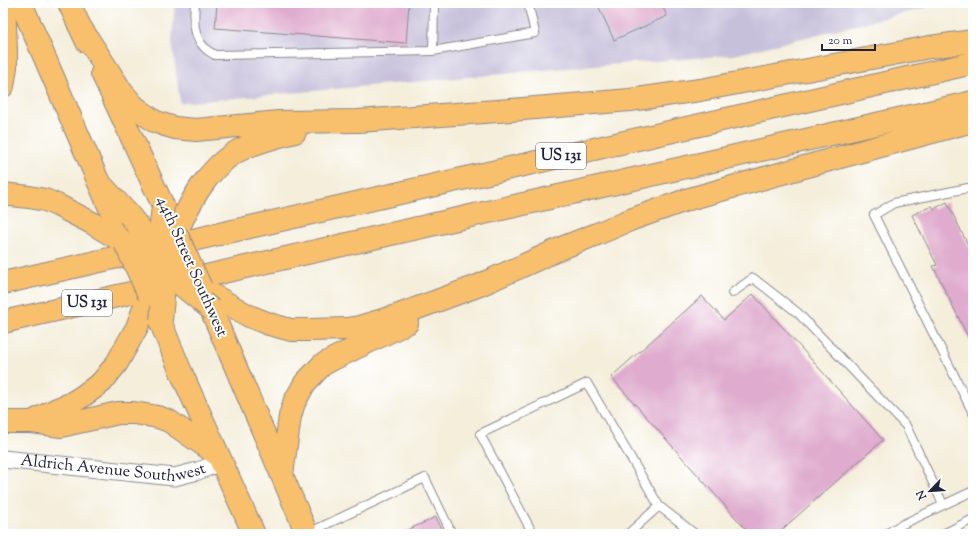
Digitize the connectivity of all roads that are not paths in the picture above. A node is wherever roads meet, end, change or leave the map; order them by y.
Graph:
1 (4, 3) edge
2 (20, 3) edge
3 (69, 3) edge
4 (194, 3) edge
5 (434, 3) edge
6 (528, 3) edge
7 (79, 25) junction
8 (973, 41) edge
9 (433, 51) junction
10 (973, 63) edge
11 (3, 86) edge
12 (973, 102) edge
13 (358, 121) junction
14 (973, 121) edge
15 (973, 191) edge
16 (3, 194) edge
17 (163, 206) junction
18 (122, 217) junction
19 (176, 233) junction
20 (125, 243) junction
21 (161, 262) junction
22 (3, 283) edge
23 (480, 285) junction
24 (201, 288) junction
25 (732, 294) dead end
26 (149, 295) junction
27 (221, 308) junction
28 (161, 321) junction
29 (3, 322) edge
30 (973, 414) edge
31 (3, 422) edge
32 (32, 422) junction
33 (3, 459) edge
34 (220, 459) junction
35 (282, 475) junction
36 (973, 491) edge
37 (943, 504) junction
38 (659, 506) junction
39 (973, 519) edge
40 (254, 534) edge
41 (306, 534) edge
42 (452, 534) edge
43 (533, 534) edge
44 (628, 534) edge
45 (695, 534) edge
46 (886, 534) edge
47 (943, 534) edge

1 - 11 main road
2 - 18 main road
3 - 7 main road, 44th Street Southwest
4 - 9 lane
5 - 9 lane
6 - 9 lane
7 - 13 main road
7 - 17 main road, 44th Street Southwest
8 - 13 main road
10 - 22 main road, US 131
12 - 29 main road, US 131
13 - 19 main road
14 - 23 main road
15 - 30 lane
16 - 20 main road
17 - 19 main road, 44th Street Southwest
17 - 21 main road, bridge
18 - 20 main road
18 - 21 main road, bridge
19 - 21 main road, bridge
19 - 24 main road, 44th Street Southwest, bridge
20 - 21 main road, bridge
20 - 26 main road, bridge
21 - 24 main road, bridge
21 - 26 main road, bridge
21 - 27 main road, bridge
21 - 28 main road, bridge
23 - 27 main road
23 - 35 main road
24 - 27 main road, 44th Street Southwest, bridge
25 - 37 lane
26 - 28 main road
26 - 32 main road
27 - 35 main road, 44th Street Southwest
28 - 34 main road
31 - 32 main road
32 - 34 main road
33 - 34 street, Aldrich Avenue Southwest
34 - 40 main road
35 - 41 main road, 44th Street Southwest
36 - 37 lane
37 - 46 lane
38 - 43 lane
38 - 44 lane
38 - 45 lane
39 - 47 lane
41 - 42 lane

